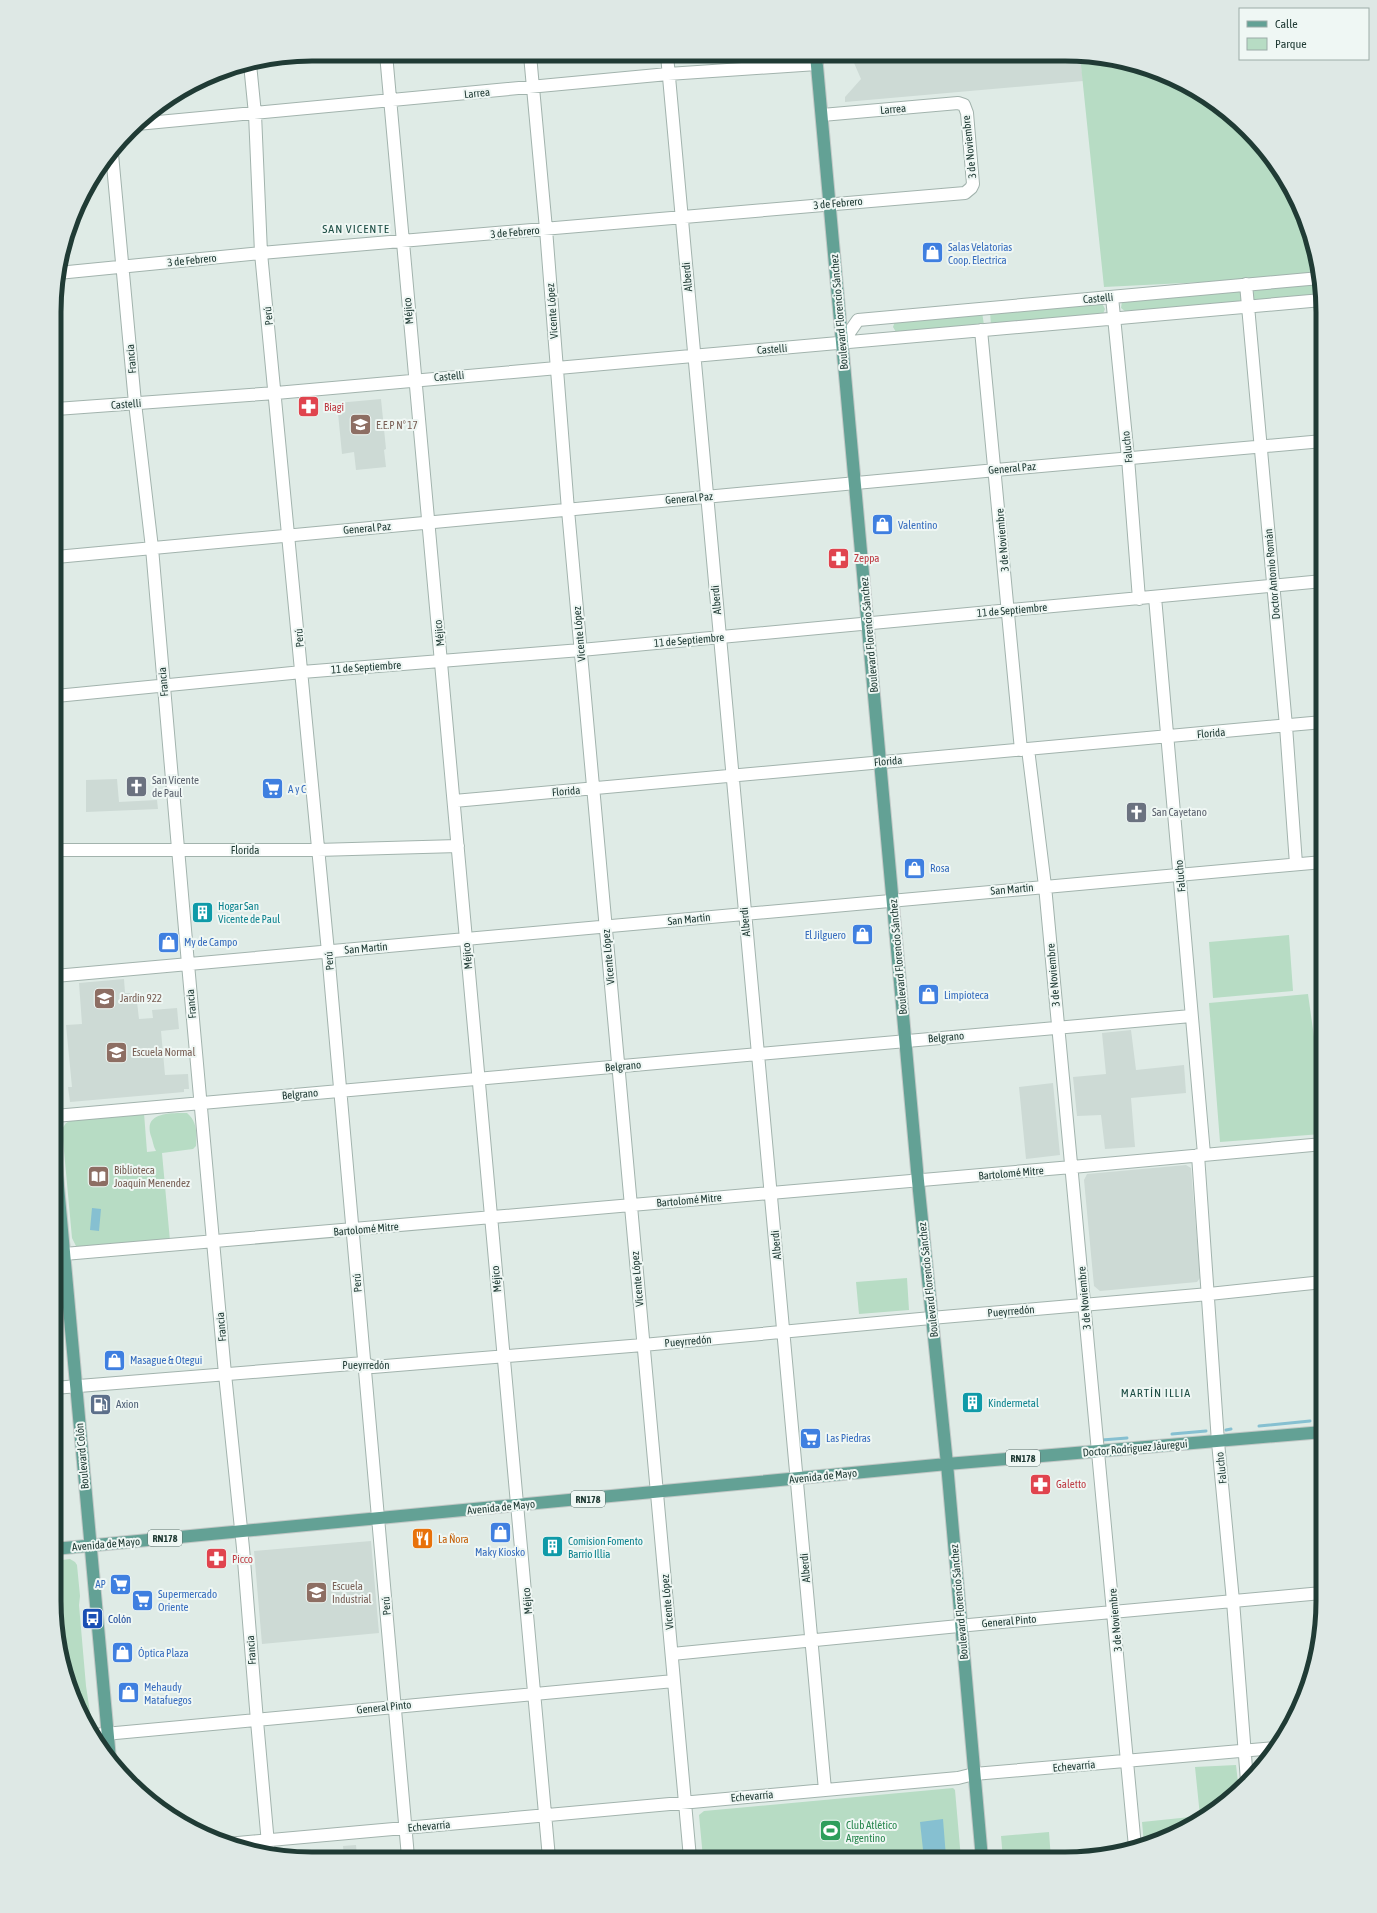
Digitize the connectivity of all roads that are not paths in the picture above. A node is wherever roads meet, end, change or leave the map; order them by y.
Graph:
1 (387, 61) edge
2 (531, 61) edge
3 (667, 61) edge
4 (805, 61) edge
5 (816, 61) edge
6 (251, 69) edge
7 (668, 74) junction
8 (533, 87) junction
9 (390, 101) junction
10 (964, 105) joint
11 (255, 114) junction
12 (822, 115) junction
13 (147, 123) edge
14 (113, 160) edge
15 (971, 188) joint
16 (829, 203) junction
17 (682, 218) junction
18 (546, 230) junction
19 (402, 242) junction
20 (261, 253) junction
21 (123, 267) junction
22 (64, 272) edge
23 (1314, 278) edge
24 (1246, 284) junction
25 (1112, 297) junction
26 (1315, 301) edge
27 (1248, 307) junction
28 (985, 308) junction
29 (1114, 318) junction
30 (984, 330) junction
31 (842, 343) junction
32 (694, 355) junction
33 (556, 367) junction
34 (414, 379) junction
35 (276, 393) junction
36 (135, 403) junction
37 (61, 409) edge
38 (1316, 442) edge
39 (1261, 447) junction
40 (1128, 458) junction
41 (996, 470) junction
42 (855, 482) junction
43 (707, 497) junction
44 (568, 510) junction
45 (428, 522) junction
46 (289, 535) junction
47 (152, 548) junction
48 (61, 556) edge
49 (1316, 582) edge
50 (1273, 586) junction
51 (1155, 597) junction
52 (1139, 598) junction
53 (1008, 610) junction
54 (867, 623) junction
55 (720, 637) junction
56 (581, 650) junction
57 (442, 661) junction
58 (302, 672) junction
59 (164, 687) junction
60 (61, 696) edge
61 (1316, 723) edge
62 (1286, 726) junction
63 (1168, 737) junction
64 (1025, 749) junction
65 (880, 761) junction
66 (732, 776) junction
67 (593, 788) junction
68 (454, 801) junction
69 (458, 846) junction
70 (61, 850) edge
71 (317, 850) junction
72 (178, 851) junction
73 (1316, 863) edge
74 (1296, 864) junction
75 (1180, 874) junction
76 (1045, 886) junction
77 (893, 900) junction
78 (744, 914) junction
79 (605, 928) junction
80 (466, 940) junction
81 (328, 952) junction
82 (188, 964) junction
83 (61, 975) edge
84 (1191, 1016) junction
85 (1058, 1027) junction
86 (906, 1041) junction
87 (757, 1055) junction
88 (618, 1066) junction
89 (478, 1078) junction
90 (340, 1090) junction
91 (200, 1103) junction
92 (61, 1115) edge
93 (1316, 1145) edge
94 (1201, 1155) junction
95 (1072, 1167) junction
96 (918, 1181) junction
97 (771, 1193) junction
98 (631, 1205) junction
99 (491, 1217) junction
100 (353, 1230) junction
101 (213, 1242) junction
102 (61, 1254) edge
103 (61, 1270) edge
104 (1316, 1283) edge
105 (1209, 1294) junction
106 (1085, 1305) junction
107 (932, 1318) junction
108 (783, 1332) junction
109 (643, 1345) junction
110 (503, 1357) junction
111 (364, 1363) junction
112 (225, 1374) junction
113 (75, 1386) junction
114 (61, 1387) edge
115 (1316, 1433) edge
116 (1218, 1442) junction
117 (1099, 1451) junction
118 (947, 1464) junction
119 (797, 1479) junction
120 (657, 1492) junction
121 (518, 1505) junction
122 (379, 1519) junction
123 (240, 1532) junction
124 (90, 1545) junction
125 (61, 1547) edge
126 (1316, 1594) edge
127 (1234, 1601) junction
128 (1114, 1611) junction
129 (962, 1626) junction
130 (812, 1640) junction
131 (672, 1654) junction
132 (674, 1680) junction
133 (535, 1694) junction
134 (394, 1706) junction
135 (257, 1721) junction
136 (108, 1734) junction
137 (100, 1735) edge
138 (109, 1749) edge
139 (1268, 1749) edge
140 (1244, 1751) junction
141 (1128, 1762) junction
142 (974, 1774) junction
143 (1246, 1774) edge
144 (825, 1790) junction
145 (686, 1802) junction
146 (545, 1815) junction
147 (406, 1828) junction
148 (268, 1840) junction
149 (244, 1842) edge
150 (1135, 1842) edge
151 (269, 1848) edge
152 (408, 1852) edge
153 (548, 1852) edge
154 (690, 1852) edge
155 (981, 1852) edge

1 - 9 street, Méjico
2 - 8 street, Vicente López
3 - 7 street, Alberdi
4 - 7 street, Larrea
5 - 12 main road, Boulevard Florencio Sánchez
6 - 11 street, Perú
7 - 8 street, Larrea
7 - 17 street, Alberdi
8 - 9 street, Larrea
8 - 18 street, Vicente López
9 - 11 street, Larrea
9 - 19 street, Méjico
10 - 12 street, Larrea
10 - 15 street, 3 de Noviembre
11 - 13 street, Larrea
11 - 20 street, Perú
12 - 16 main road, Boulevard Florencio Sánchez
14 - 21 street, Francia
15 - 16 street, 3 de Febrero
16 - 17 street, 3 de Febrero
16 - 31 main road, Boulevard Florencio Sánchez
17 - 18 street, 3 de Febrero
17 - 32 street, Alberdi
18 - 19 street, 3 de Febrero
18 - 33 street, Vicente López
19 - 20 street, 3 de Febrero
19 - 34 street, Méjico
20 - 21 street, 3 de Febrero
20 - 35 street, Perú
21 - 22 street, 3 de Febrero
21 - 36 street, Francia
23 - 24 street, Castelli
24 - 25 street, Castelli
24 - 27 street, Doctor Antonio Román
25 - 28 street, Castelli
25 - 29 street, Falucho
26 - 27 street, Castelli
27 - 29 street, Castelli
27 - 39 street, Doctor Antonio Román
28 - 30 street, 3 de Noviembre
28 - 31 street, Castelli
29 - 30 street, Castelli
29 - 40 street, Falucho
30 - 31 street, Castelli
30 - 41 street, 3 de Noviembre
31 - 32 street, Castelli
31 - 42 main road, Boulevard Florencio Sánchez
32 - 33 street, Castelli
32 - 43 street, Alberdi
33 - 34 street, Castelli
33 - 44 street, Vicente López
34 - 35 street, Castelli
34 - 45 street, Méjico
35 - 36 street, Castelli
35 - 46 street, Perú
36 - 37 street, Castelli
36 - 47 street, Francia
38 - 39 street, General Paz
39 - 40 street, General Paz
39 - 50 street, Doctor Antonio Román
40 - 41 street, General Paz
40 - 52 street, Falucho
41 - 42 street, General Paz
41 - 53 street, 3 de Noviembre
42 - 43 street, General Paz
42 - 54 main road, Boulevard Florencio Sánchez
43 - 44 street, General Paz
43 - 55 street, Alberdi
44 - 45 street, General Paz
44 - 56 street, Vicente López
45 - 46 street, General Paz
45 - 57 street, Méjico
46 - 47 street, General Paz
46 - 58 street, Perú
47 - 48 street, General Paz
47 - 59 street, Francia
49 - 50 street, 11 de Septiembre
50 - 51 street, 11 de Septiembre
50 - 62 street, Doctor Antonio Román
51 - 52 street, 11 de Septiembre
51 - 63 street, Falucho
52 - 53 street, 11 de Septiembre
53 - 54 street, 11 de Septiembre
53 - 64 street, 3 de Noviembre
54 - 55 street, 11 de Septiembre
54 - 65 main road, Boulevard Florencio Sánchez
55 - 56 street, 11 de Septiembre
55 - 66 street, Alberdi
56 - 57 street, 11 de Septiembre
56 - 67 street, Vicente López
57 - 58 street, 11 de Septiembre
57 - 68 street, Méjico
58 - 59 street, 11 de Septiembre
58 - 71 street, Perú
59 - 60 street, 11 de Septiembre
59 - 72 street, Francia
61 - 62 street, Florida
62 - 63 street, Florida
62 - 74 street, Doctor Antonio Román
63 - 64 street, Florida
63 - 75 street, Falucho
64 - 65 street, Florida
64 - 76 street, 3 de Noviembre
65 - 66 street, Florida
65 - 77 main road, Boulevard Florencio Sánchez
66 - 67 street, Florida
66 - 78 street, Alberdi
67 - 68 street, Florida
67 - 79 street, Vicente López
68 - 69 street, Méjico
69 - 71 street, Florida
69 - 80 street, Méjico
70 - 72 street, Florida
71 - 72 street, Florida
71 - 81 street, Perú
72 - 82 street, Francia
73 - 74 street, San Martín
74 - 75 street, San Martín
75 - 76 street, San Martín
75 - 84 street, Falucho
76 - 77 street, San Martín
76 - 85 street, 3 de Noviembre
77 - 78 street, San Martín
77 - 86 main road, Boulevard Florencio Sánchez
78 - 79 street, San Martín
78 - 87 street, Alberdi
79 - 80 street, San Martín
79 - 88 street, Vicente López
80 - 81 street, San Martín
80 - 89 street, Méjico
81 - 82 street, San Martín
81 - 90 street, Perú
82 - 83 street, San Martín
82 - 91 street, Francia
84 - 85 street, Belgrano
84 - 94 street, Falucho
85 - 86 street, Belgrano
85 - 95 street, 3 de Noviembre
86 - 87 street, Belgrano
86 - 96 main road, Boulevard Florencio Sánchez
87 - 88 street, Belgrano
87 - 97 street, Alberdi
88 - 89 street, Belgrano
88 - 98 street, Vicente López
89 - 90 street, Belgrano
89 - 99 street, Méjico
90 - 91 street, Belgrano
90 - 100 street, Perú
91 - 92 street, Belgrano
91 - 101 street, Francia
93 - 94 street, Bartolomé Mitre
94 - 95 street, Bartolomé Mitre
94 - 105 street, Falucho
95 - 96 street, Bartolomé Mitre
95 - 106 street, 3 de Noviembre
96 - 97 street, Bartolomé Mitre
96 - 107 main road, Boulevard Florencio Sánchez
97 - 98 street, Bartolomé Mitre
97 - 108 street, Alberdi
98 - 99 street, Bartolomé Mitre
98 - 109 street, Vicente López
99 - 100 street, Bartolomé Mitre
99 - 110 street, Méjico
100 - 101 street, Bartolomé Mitre
100 - 111 street, Perú
101 - 102 street, Bartolomé Mitre
101 - 112 street, Francia
103 - 113 main road, Boulevard Colón
104 - 105 street, Pueyrredón
105 - 106 street, Pueyrredón
105 - 116 street, Falucho
106 - 107 street, Pueyrredón
106 - 117 street, 3 de Noviembre
107 - 108 street, Pueyrredón
107 - 118 main road, Boulevard Florencio Sánchez
108 - 109 street, Pueyrredón
108 - 119 street, Alberdi
109 - 110 street, Pueyrredón
109 - 120 street, Vicente López
110 - 111 street, Pueyrredón
110 - 121 street, Méjico
111 - 112 street, Pueyrredón
111 - 122 street, Perú
112 - 113 street, Pueyrredón
112 - 123 street, Francia
113 - 114 street, Pueyrredón
113 - 124 main road, Boulevard Colón
115 - 116 main road, Doctor Rodríguez Jáuregui / RN178
116 - 117 main road, Doctor Rodríguez Jáuregui / RN178
116 - 127 street, Falucho
117 - 118 main road, Doctor Rodríguez Jáuregui / RN178
117 - 128 street, 3 de Noviembre
118 - 119 main road, Avenida de Mayo / RN178
118 - 129 main road, Boulevard Florencio Sánchez
119 - 120 main road, Avenida de Mayo / RN178
119 - 130 street, Alberdi
120 - 121 main road, Avenida de Mayo / RN178
120 - 131 street, Vicente López
121 - 122 main road, Avenida de Mayo / RN178
121 - 133 street, Méjico
122 - 123 main road, Avenida de Mayo / RN178
122 - 134 street, Perú
123 - 124 main road, Avenida de Mayo / RN178
123 - 135 street, Francia
124 - 125 main road, Avenida de Mayo / RN178
124 - 136 main road, Boulevard Colón
126 - 127 street, General Pinto
127 - 128 street, General Pinto
127 - 140 street, Falucho
128 - 129 street, General Pinto
128 - 141 street, 3 de Noviembre
129 - 130 street, General Pinto
129 - 142 main road, Boulevard Florencio Sánchez
130 - 131 street, General Pinto
130 - 144 street, Alberdi
131 - 132 street, Vicente López
132 - 133 street, General Pinto
132 - 145 street, Vicente López
133 - 134 street, General Pinto
133 - 146 street, Méjico
134 - 135 street, General Pinto
134 - 147 street, Perú
135 - 136 street, General Pinto
135 - 148 street, Francia
136 - 137 street, General Pinto
136 - 138 main road, Boulevard Colón
139 - 140 street, Echevarría
140 - 141 street, Echevarría
140 - 143 street, Falucho
141 - 142 street, Echevarría
141 - 150 street, 3 de Noviembre
142 - 144 street, Echevarría
142 - 155 main road, Boulevard Florencio Sánchez
144 - 145 street, Echevarría
145 - 146 street, Echevarría
145 - 154 street, Vicente López
146 - 147 street, Echevarría
146 - 153 street, Méjico
147 - 148 street, Echevarría
147 - 152 street, Perú
148 - 149 street, Echevarría
148 - 151 street, Francia

